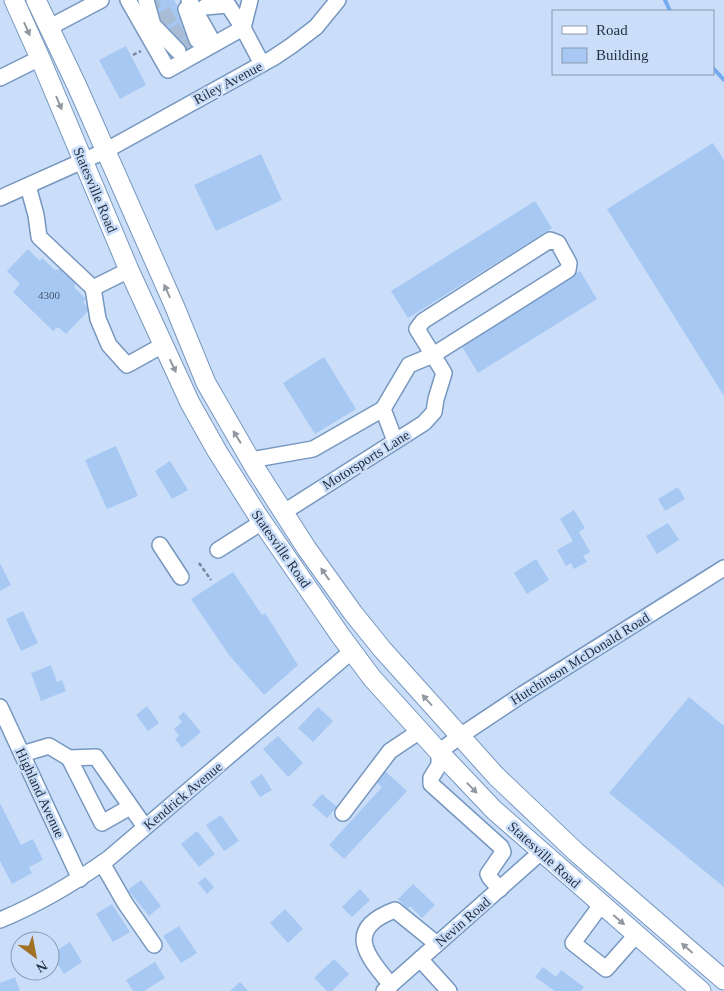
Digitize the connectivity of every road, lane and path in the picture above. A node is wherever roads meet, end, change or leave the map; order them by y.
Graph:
1 (14, 0) edge
2 (36, 0) edge
3 (101, 0) edge
4 (128, 0) edge
5 (250, 0) edge
6 (148, 2) edge
7 (330, 2) edge
8 (203, 3) edge
9 (153, 26) junction
10 (189, 26) tunnel mouth
11 (50, 27) junction
12 (243, 28) junction
13 (170, 37) dead end
14 (197, 40) dead end
15 (214, 44) junction
16 (178, 52) dead end
17 (40, 58) junction
18 (262, 64) junction
19 (0, 78) edge
20 (105, 151) junction
21 (83, 162) junction
22 (28, 186) junction
23 (0, 198) edge
24 (129, 270) junction
25 (93, 288) junction
26 (163, 345) junction
27 (433, 355) junction
28 (383, 409) junction
29 (395, 442) junction
30 (250, 460) junction
31 (284, 512) junction
32 (262, 522) junction
33 (160, 545) dead end
34 (218, 550) dead end
35 (199, 563) dead end
36 (724, 568) edge
37 (181, 577) dead end
38 (211, 580) dead end
39 (352, 651) junction
40 (0, 707) edge
41 (420, 731) junction
42 (460, 736) junction
43 (439, 752) junction
44 (22, 754) junction
45 (69, 758) junction
46 (130, 807) junction
47 (343, 813) dead end
48 (501, 816) junction
49 (145, 828) junction
50 (486, 833) junction
51 (541, 852) junction
52 (102, 863) junction
53 (80, 879) junction
54 (500, 889) junction
55 (601, 905) junction
56 (0, 920) edge
57 (636, 935) junction
58 (437, 944) junction
59 (154, 945) dead end
60 (420, 959) junction
61 (724, 980) edge
62 (387, 988) edge
63 (449, 991) edge
64 (701, 991) edge

1 -> 17 main road, Statesville Road
2 - 11 main road, Statesville Road
3 - 11 street
4 - 9 street
5 - 12 street
6 - 9 street
7 - 18 street, Riley Avenue
8 - 10 street
8 - 12 street
8 - 14 street
8 - 15 street
9 - 13 street
9 - 15 street
9 - 16 street
11 - 20 main road, Statesville Road
12 - 15 street
12 - 18 street
17 - 19 street
17 -> 21 main road, Statesville Road
18 - 20 street, Riley Avenue
20 - 21 street, Riley Avenue
30 -> 20 main road, Statesville Road
21 - 22 street, Riley Avenue
21 - 24 main road, Statesville Road
22 - 23 street, Riley Avenue
22 - 25 street
24 - 25 street
24 - 26 main road, Statesville Road
25 - 26 street
26 -> 32 main road, Statesville Road
27 - 27 street, Motorsports Lane
27 - 28 street
27 - 29 street, Motorsports Lane
28 - 29 street
28 - 30 street
29 - 31 street, Motorsports Lane
30 - 31 main road, Statesville Road
42 -> 31 main road, Statesville Road
32 - 34 street
32 - 39 main road, Statesville Road
33 - 37 street
35 - 38 path
36 - 42 street, Hutchinson McDonald Road
39 - 41 main road, Statesville Road
39 - 49 street, Kendrick Avenue
40 - 44 street, Highland Avenue
41 - 43 main road, Statesville Road
41 - 47 street
42 - 43 street, Hutchinson McDonald Road
61 -> 42 main road, Statesville Road
43 -> 48 main road, Statesville Road
43 - 50 street
44 - 45 street
44 - 53 street, Highland Avenue
45 - 46 street
45 - 46 street
46 - 49 street
48 - 50 street
48 - 51 main road, Statesville Road
49 - 52 street, Kendrick Avenue
50 - 54 street
51 - 54 street, Nevin Road
51 - 55 main road, Statesville Road
52 - 53 street, Kendrick Avenue
52 - 59 street
53 - 56 street, Kendrick Avenue
54 - 58 street, Nevin Road
55 -> 57 main road, Statesville Road
55 - 57 street
57 - 64 main road, Statesville Road
58 - 60 street, Nevin Road
58 - 62 street
60 - 62 street, Nevin Road
60 - 63 street

